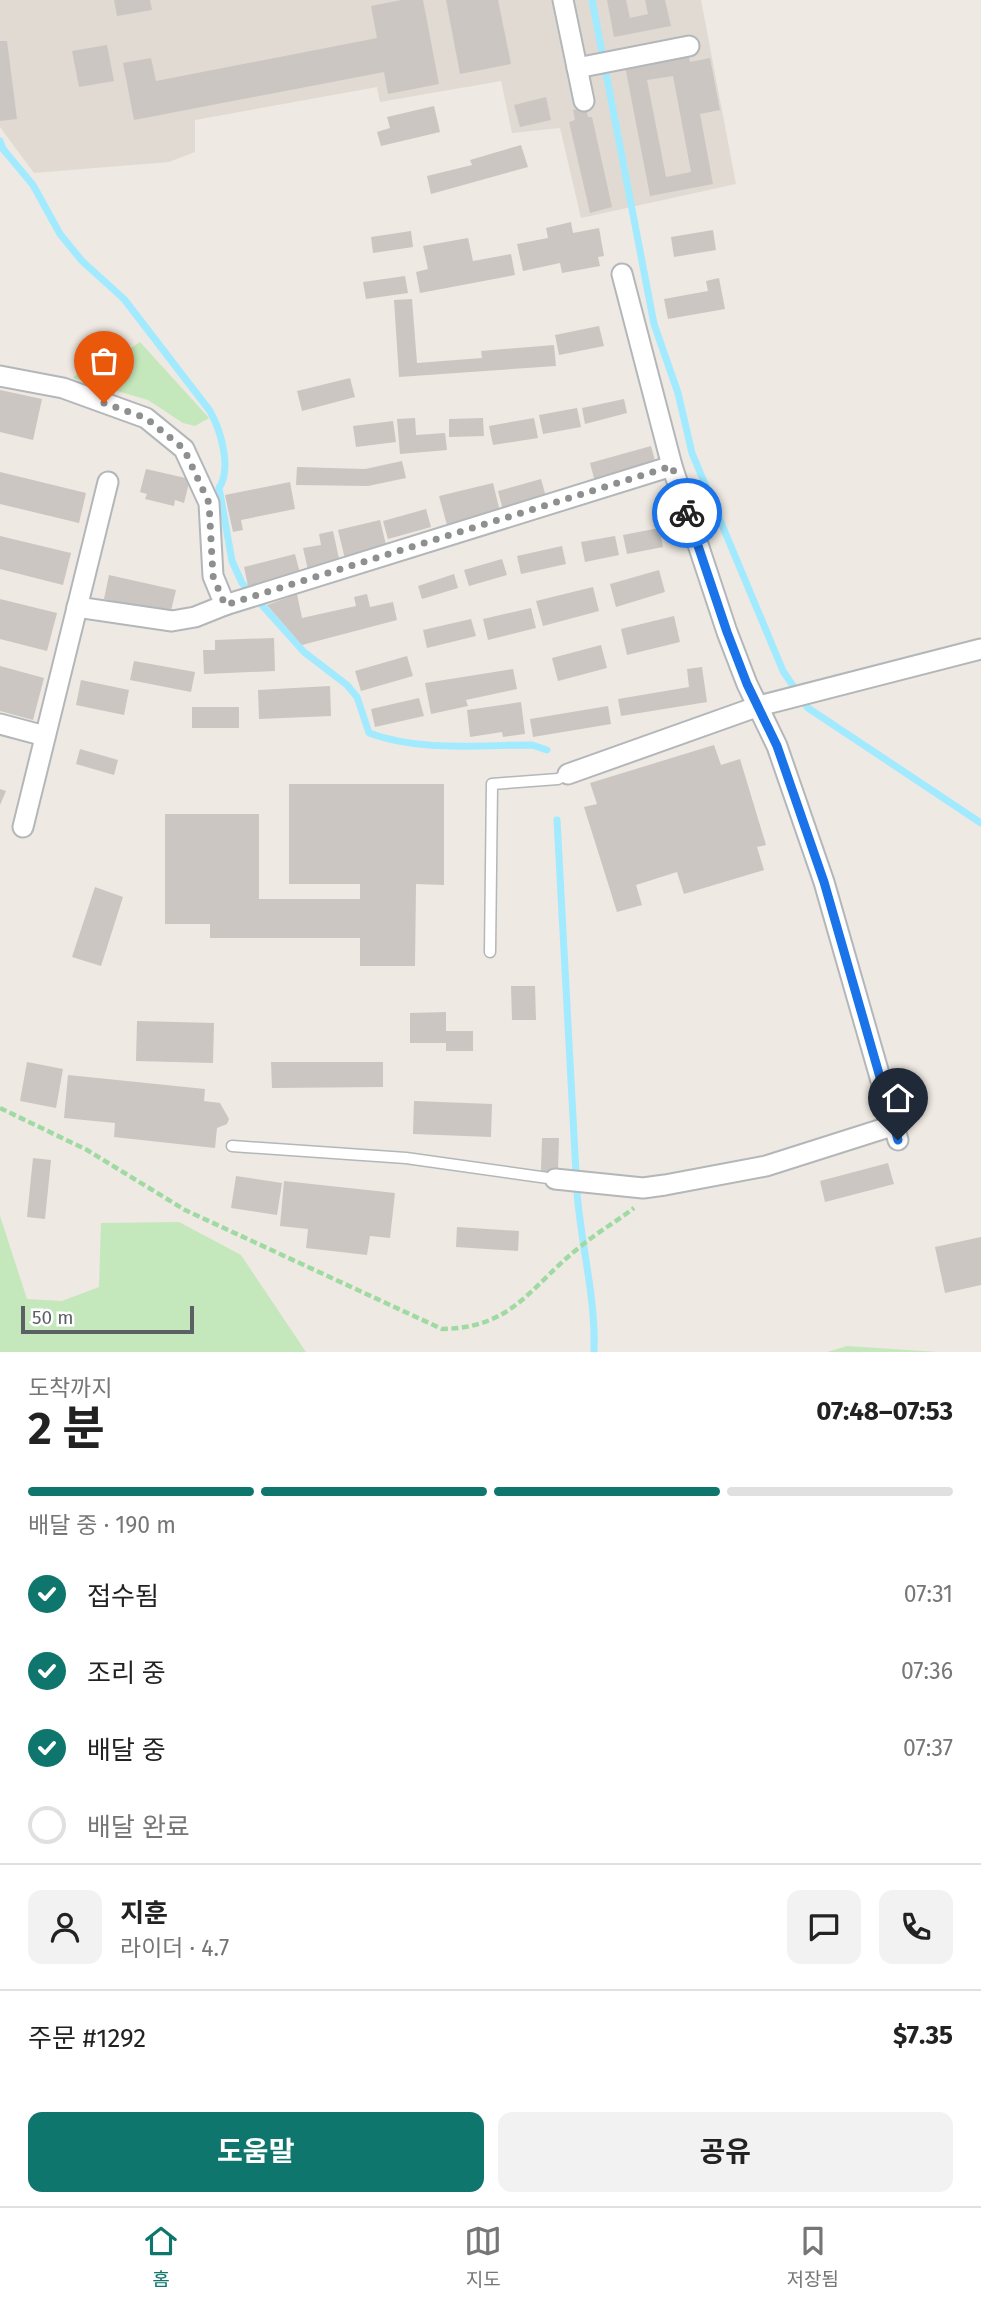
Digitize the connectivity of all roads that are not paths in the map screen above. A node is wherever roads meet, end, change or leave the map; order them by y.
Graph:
1 (564, 0) edge
2 (689, 46) dead end
3 (584, 66) junction
4 (584, 100) dead end
5 (622, 274) dead end
6 (0, 376) edge
7 (672, 466) junction
8 (108, 482) dead end
9 (225, 605) junction
10 (77, 607) junction
11 (981, 649) edge
12 (759, 706) junction
13 (0, 724) edge
14 (46, 736) junction
15 (568, 774) joint
16 (23, 827) dead end
17 (490, 952) dead end
18 (232, 1146) dead end
19 (555, 1179) joint

1 - 3 street
2 - 3 street
3 - 4 street
5 - 7 street
6 - 9 street
7 - 9 street
7 - 12 street
8 - 10 street
9 - 10 street
10 - 14 street
11 - 12 street
12 - 15 street
12 - 19 street
13 - 14 street
14 - 16 street
15 - 17 lane
18 - 19 lane

